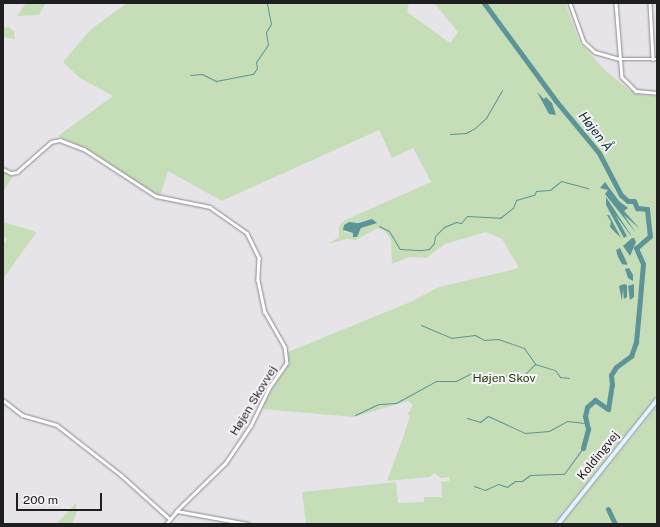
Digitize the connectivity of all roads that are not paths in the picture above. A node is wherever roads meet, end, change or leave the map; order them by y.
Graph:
1 (570, 3) edge
2 (616, 3) edge
3 (650, 3) edge
4 (619, 59) junction
5 (653, 59) junction
6 (657, 60) edge
7 (657, 93) edge
8 (3, 169) edge
9 (3, 400) edge
10 (657, 400) edge
11 (178, 511) junction
12 (170, 519) junction
13 (166, 524) edge
14 (248, 524) edge
15 (558, 524) edge

1 - 4 street
2 - 4 street
3 - 5 street
4 - 5 street
4 - 7 street
5 - 6 street
8 - 11 street, Højen Skovvej
9 - 12 street
10 - 15 main road, Koldingvej
11 - 12 street
11 - 14 street
12 - 13 street

